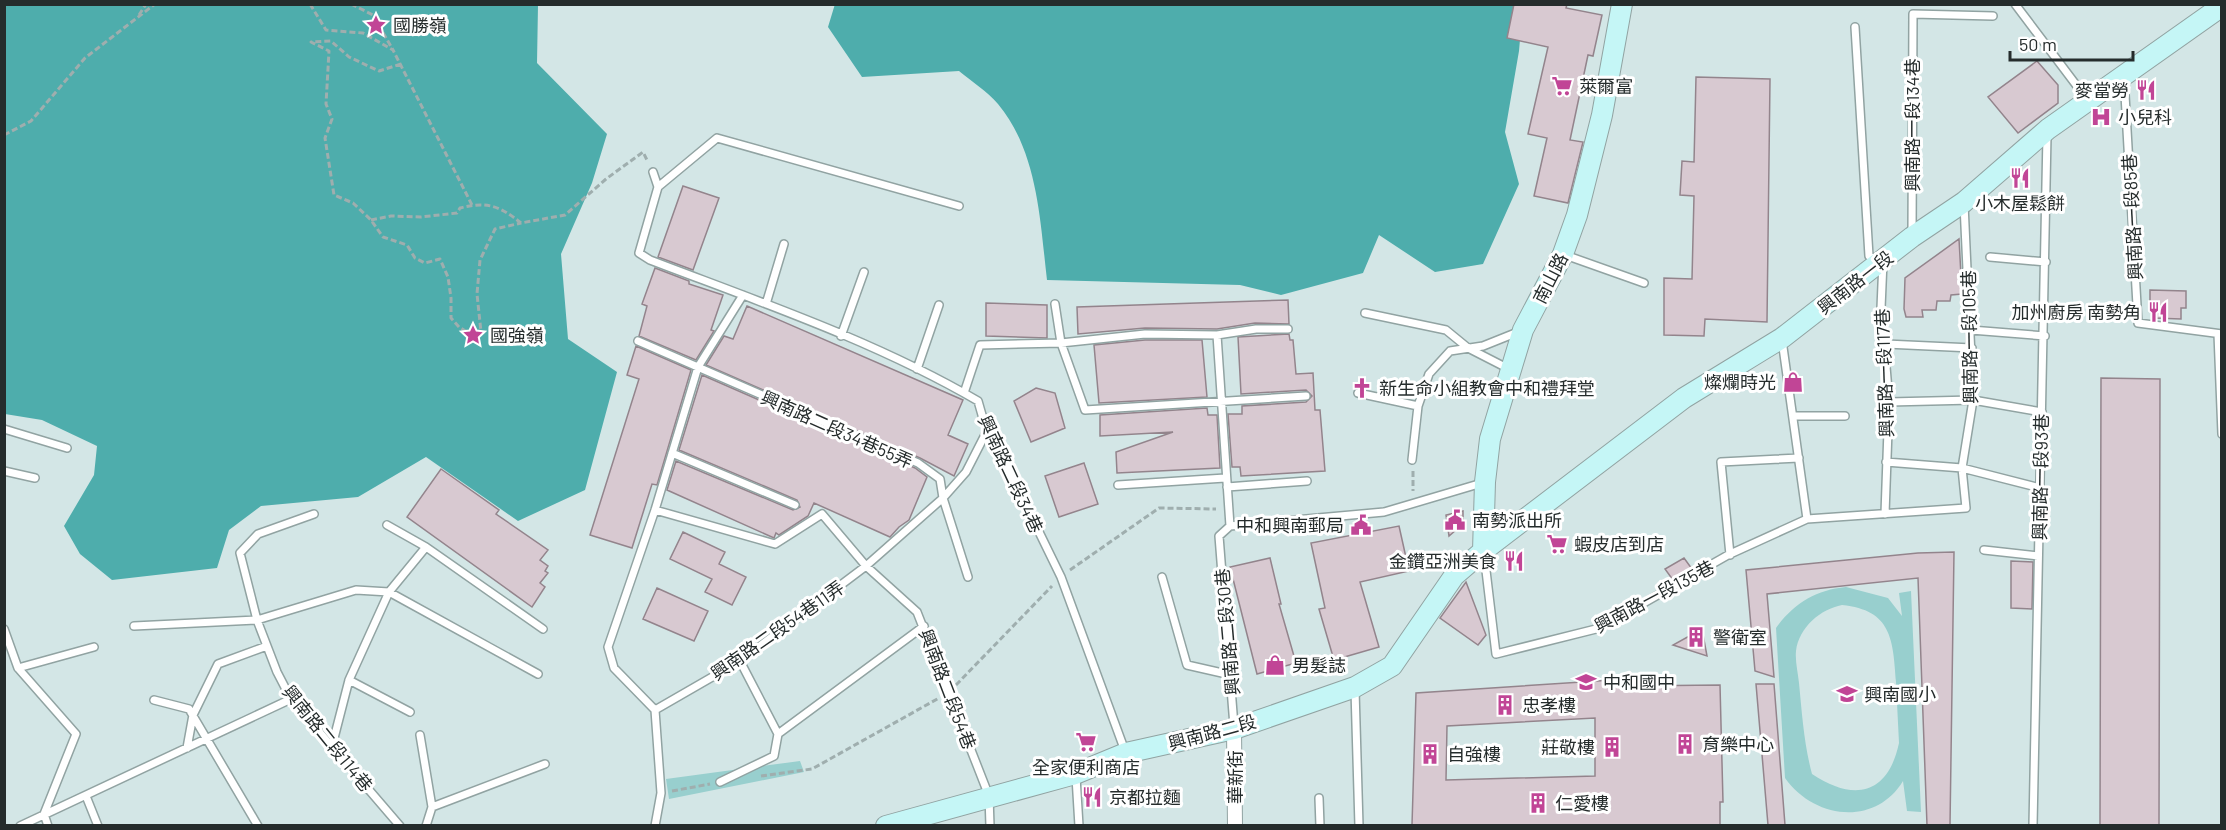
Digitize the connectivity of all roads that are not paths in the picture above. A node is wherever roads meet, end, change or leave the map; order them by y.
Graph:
1 (1622, 4) edge
2 (2015, 4) edge
3 (2220, 7) edge
4 (1993, 16) dead end
5 (1855, 27) dead end
6 (2124, 75) junction
7 (2088, 100) junction
8 (2048, 129) junction
9 (653, 172) dead end
10 (658, 187) junction
11 (1964, 202) junction
12 (959, 206) dead end
13 (1912, 237) junction
14 (784, 244) dead end
15 (1563, 254) junction
16 (1990, 257) dead end
17 (1883, 261) junction
18 (2046, 262) junction
19 (864, 272) dead end
20 (1644, 283) dead end
21 (743, 295) junction
22 (766, 304) junction
23 (1055, 304) dead end
24 (939, 305) dead end
25 (1365, 313) dead end
26 (1288, 329) dead end
27 (1523, 330) junction
28 (1971, 330) junction
29 (2220, 334) edge
30 (1217, 335) junction
31 (841, 336) junction
32 (2045, 336) junction
33 (1782, 338) junction
34 (638, 341) dead end
35 (1061, 343) junction
36 (1886, 344) junction
37 (1467, 348) junction
38 (1972, 348) junction
39 (699, 367) junction
40 (917, 369) junction
41 (1511, 370) junction
42 (964, 393) junction
43 (1358, 393) dead end
44 (1306, 396) dead end
45 (1222, 400) junction
46 (1972, 400) junction
47 (1888, 402) junction
48 (1418, 406) junction
49 (2042, 412) junction
50 (2221, 415) edge
51 (1793, 416) junction
52 (1845, 416) dead end
53 (989, 427) junction
54 (4, 429) edge
55 (2222, 434) edge
56 (67, 447) dead end
57 (672, 453) junction
58 (1799, 458) junction
59 (1412, 460) road end
60 (1886, 462) junction
61 (1962, 468) junction
62 (4, 471) edge
63 (35, 478) dead end
64 (1225, 478) junction
65 (1307, 481) dead end
66 (1485, 482) junction
67 (1118, 485) dead end
68 (1227, 487) junction
69 (2040, 488) junction
70 (943, 498) junction
71 (795, 505) dead end
72 (1966, 508) joint
73 (655, 510) junction
74 (314, 514) dead end
75 (1885, 514) junction
76 (1807, 519) junction
77 (387, 525) dead end
78 (1230, 526) junction
79 (426, 547) junction
80 (1984, 550) dead end
81 (1483, 551) junction
82 (1730, 555) junction
83 (2038, 556) junction
84 (866, 566) junction
85 (968, 577) dead end
86 (1162, 577) dead end
87 (389, 592) junction
88 (256, 620) junction
89 (135, 626) dead end
90 (924, 626) junction
91 (4, 629) edge
92 (543, 629) dead end
93 (267, 646) junction
94 (94, 647) dead end
95 (740, 661) junction
96 (18, 668) junction
97 (538, 674) dead end
98 (1231, 675) junction
99 (349, 680) junction
100 (1355, 687) junction
101 (291, 699) junction
102 (154, 700) dead end
103 (655, 710) junction
104 (410, 712) dead end
105 (193, 716) junction
106 (1234, 729) junction
107 (778, 734) junction
108 (420, 735) dead end
109 (208, 738) junction
110 (332, 746) junction
111 (187, 748) junction
112 (1126, 753) junction
113 (545, 764) dead end
114 (1075, 774) junction
115 (720, 782) road end
116 (86, 796) junction
117 (989, 796) junction
118 (1319, 798) dead end
119 (432, 807) junction
120 (44, 814) junction
121 (20, 825) edge
122 (48, 825) edge
123 (99, 825) edge
124 (258, 825) edge
125 (400, 825) edge
126 (426, 825) edge
127 (655, 825) edge
128 (891, 825) edge
129 (990, 825) edge
130 (1079, 825) edge
131 (1235, 825) edge
132 (1320, 825) edge
133 (1359, 825) edge
134 (2032, 825) edge

1 - 15 street, 南山路
2 - 7 lane
3 - 6 street, 興南路一段
4 - 13 lane, 興南路一段134巷
5 - 17 lane
6 - 7 street, 興南路一段
6 - 29 lane, 興南路一段85巷
7 - 8 street, 興南路一段
8 - 11 street, 興南路一段
8 - 18 lane, 興南路一段93巷
9 - 10 lane
10 - 12 lane
10 - 21 lane, 興南路二段34巷
11 - 13 street, 興南路一段
11 - 28 lane, 興南路一段105巷
13 - 17 street, 興南路一段
14 - 22 lane
15 - 20 lane
15 - 27 street, 南山路
16 - 18 lane
17 - 33 street, 興南路一段
17 - 36 lane, 興南路一段117巷
18 - 32 lane, 興南路一段93巷
19 - 31 lane
21 - 22 lane, 興南路二段34巷
21 - 39 lane
22 - 31 lane, 興南路二段34巷
23 - 35 lane
24 - 40 lane
25 - 37 lane
26 - 30 lane
27 - 37 lane
27 - 41 street, 南山路
28 - 32 lane
28 - 38 lane, 興南路一段105巷
29 - 50 lane
30 - 35 lane
30 - 45 lane
31 - 40 lane, 興南路二段34巷
32 - 49 lane, 興南路一段93巷
33 - 51 lane
33 - 81 street, 興南路一段
34 - 39 lane, 興南路二段34巷55弄
35 - 42 lane
35 - 45 lane
36 - 38 lane
36 - 47 lane, 興南路一段117巷
37 - 41 lane
37 - 48 lane
38 - 46 lane, 興南路一段105巷
39 - 57 lane
39 - 70 lane, 興南路二段34巷55弄
40 - 42 lane, 興南路二段34巷
41 - 66 street, 南山路
42 - 53 lane, 興南路二段34巷
43 - 48 lane
44 - 45 lane
45 - 64 lane
46 - 47 lane
46 - 49 lane
46 - 61 lane, 興南路一段105巷
47 - 60 lane, 興南路一段117巷
48 - 59 lane
49 - 69 lane, 興南路一段93巷
50 - 55 lane
51 - 52 lane
51 - 58 lane
53 - 70 lane, 興南路二段54巷11弄
53 - 112 lane, 興南路二段34巷
54 - 56 lane
57 - 71 lane
57 - 73 lane
58 - 76 lane
58 - 82 lane
60 - 61 lane
60 - 75 lane, 興南路一段117巷
61 - 69 lane
61 - 72 lane, 興南路一段105巷
62 - 63 lane
64 - 67 lane
64 - 68 lane
65 - 68 lane
66 - 78 lane
66 - 81 street, 南山路
68 - 78 lane
69 - 83 lane, 興南路一段93巷
70 - 84 lane, 興南路二段54巷11弄
70 - 85 lane, 興南路二段34巷55弄
72 - 75 lane, 興南路一段135巷
73 - 84 lane, 興南路二段54巷
73 - 103 lane
74 - 88 lane, 興南路二段114巷
75 - 76 lane, 興南路一段135巷
76 - 82 lane, 興南路一段135巷
77 - 79 lane
78 - 98 lane, 興南路二段30巷
79 - 87 lane
79 - 92 lane
80 - 83 lane
81 - 82 lane, 興南路一段135巷
81 - 100 street, 興南路二段
83 - 134 lane, 興南路一段93巷
84 - 90 lane, 興南路二段54巷
84 - 95 lane, 興南路二段54巷11弄
86 - 98 lane
87 - 88 lane
87 - 97 lane
87 - 99 lane
88 - 89 lane
88 - 93 lane, 興南路二段114巷
90 - 107 lane
90 - 117 lane, 興南路二段54巷
91 - 96 lane
93 - 101 lane, 興南路二段114巷
93 - 105 lane
94 - 96 lane
95 - 103 lane, 興南路二段54巷11弄
95 - 107 lane
96 - 120 lane
98 - 106 lane, 興南路二段30巷
99 - 104 lane
99 - 110 lane
100 - 106 street, 興南路二段
100 - 133 lane
101 - 109 lane
101 - 110 lane, 興南路二段114巷
102 - 105 lane
103 - 127 lane
105 - 109 lane
105 - 111 lane
106 - 112 street, 興南路二段
106 - 131 street, 華新街
107 - 115 lane
108 - 119 lane
109 - 111 lane
109 - 124 lane
110 - 125 lane, 興南路二段114巷
111 - 116 lane
112 - 114 street, 興南路二段
113 - 119 lane
114 - 117 street, 興南路二段
114 - 130 lane
116 - 120 lane
116 - 123 lane
117 - 128 street, 興南路二段
117 - 129 lane, 興南路二段54巷
118 - 132 lane
119 - 126 lane
120 - 121 lane
120 - 122 lane

